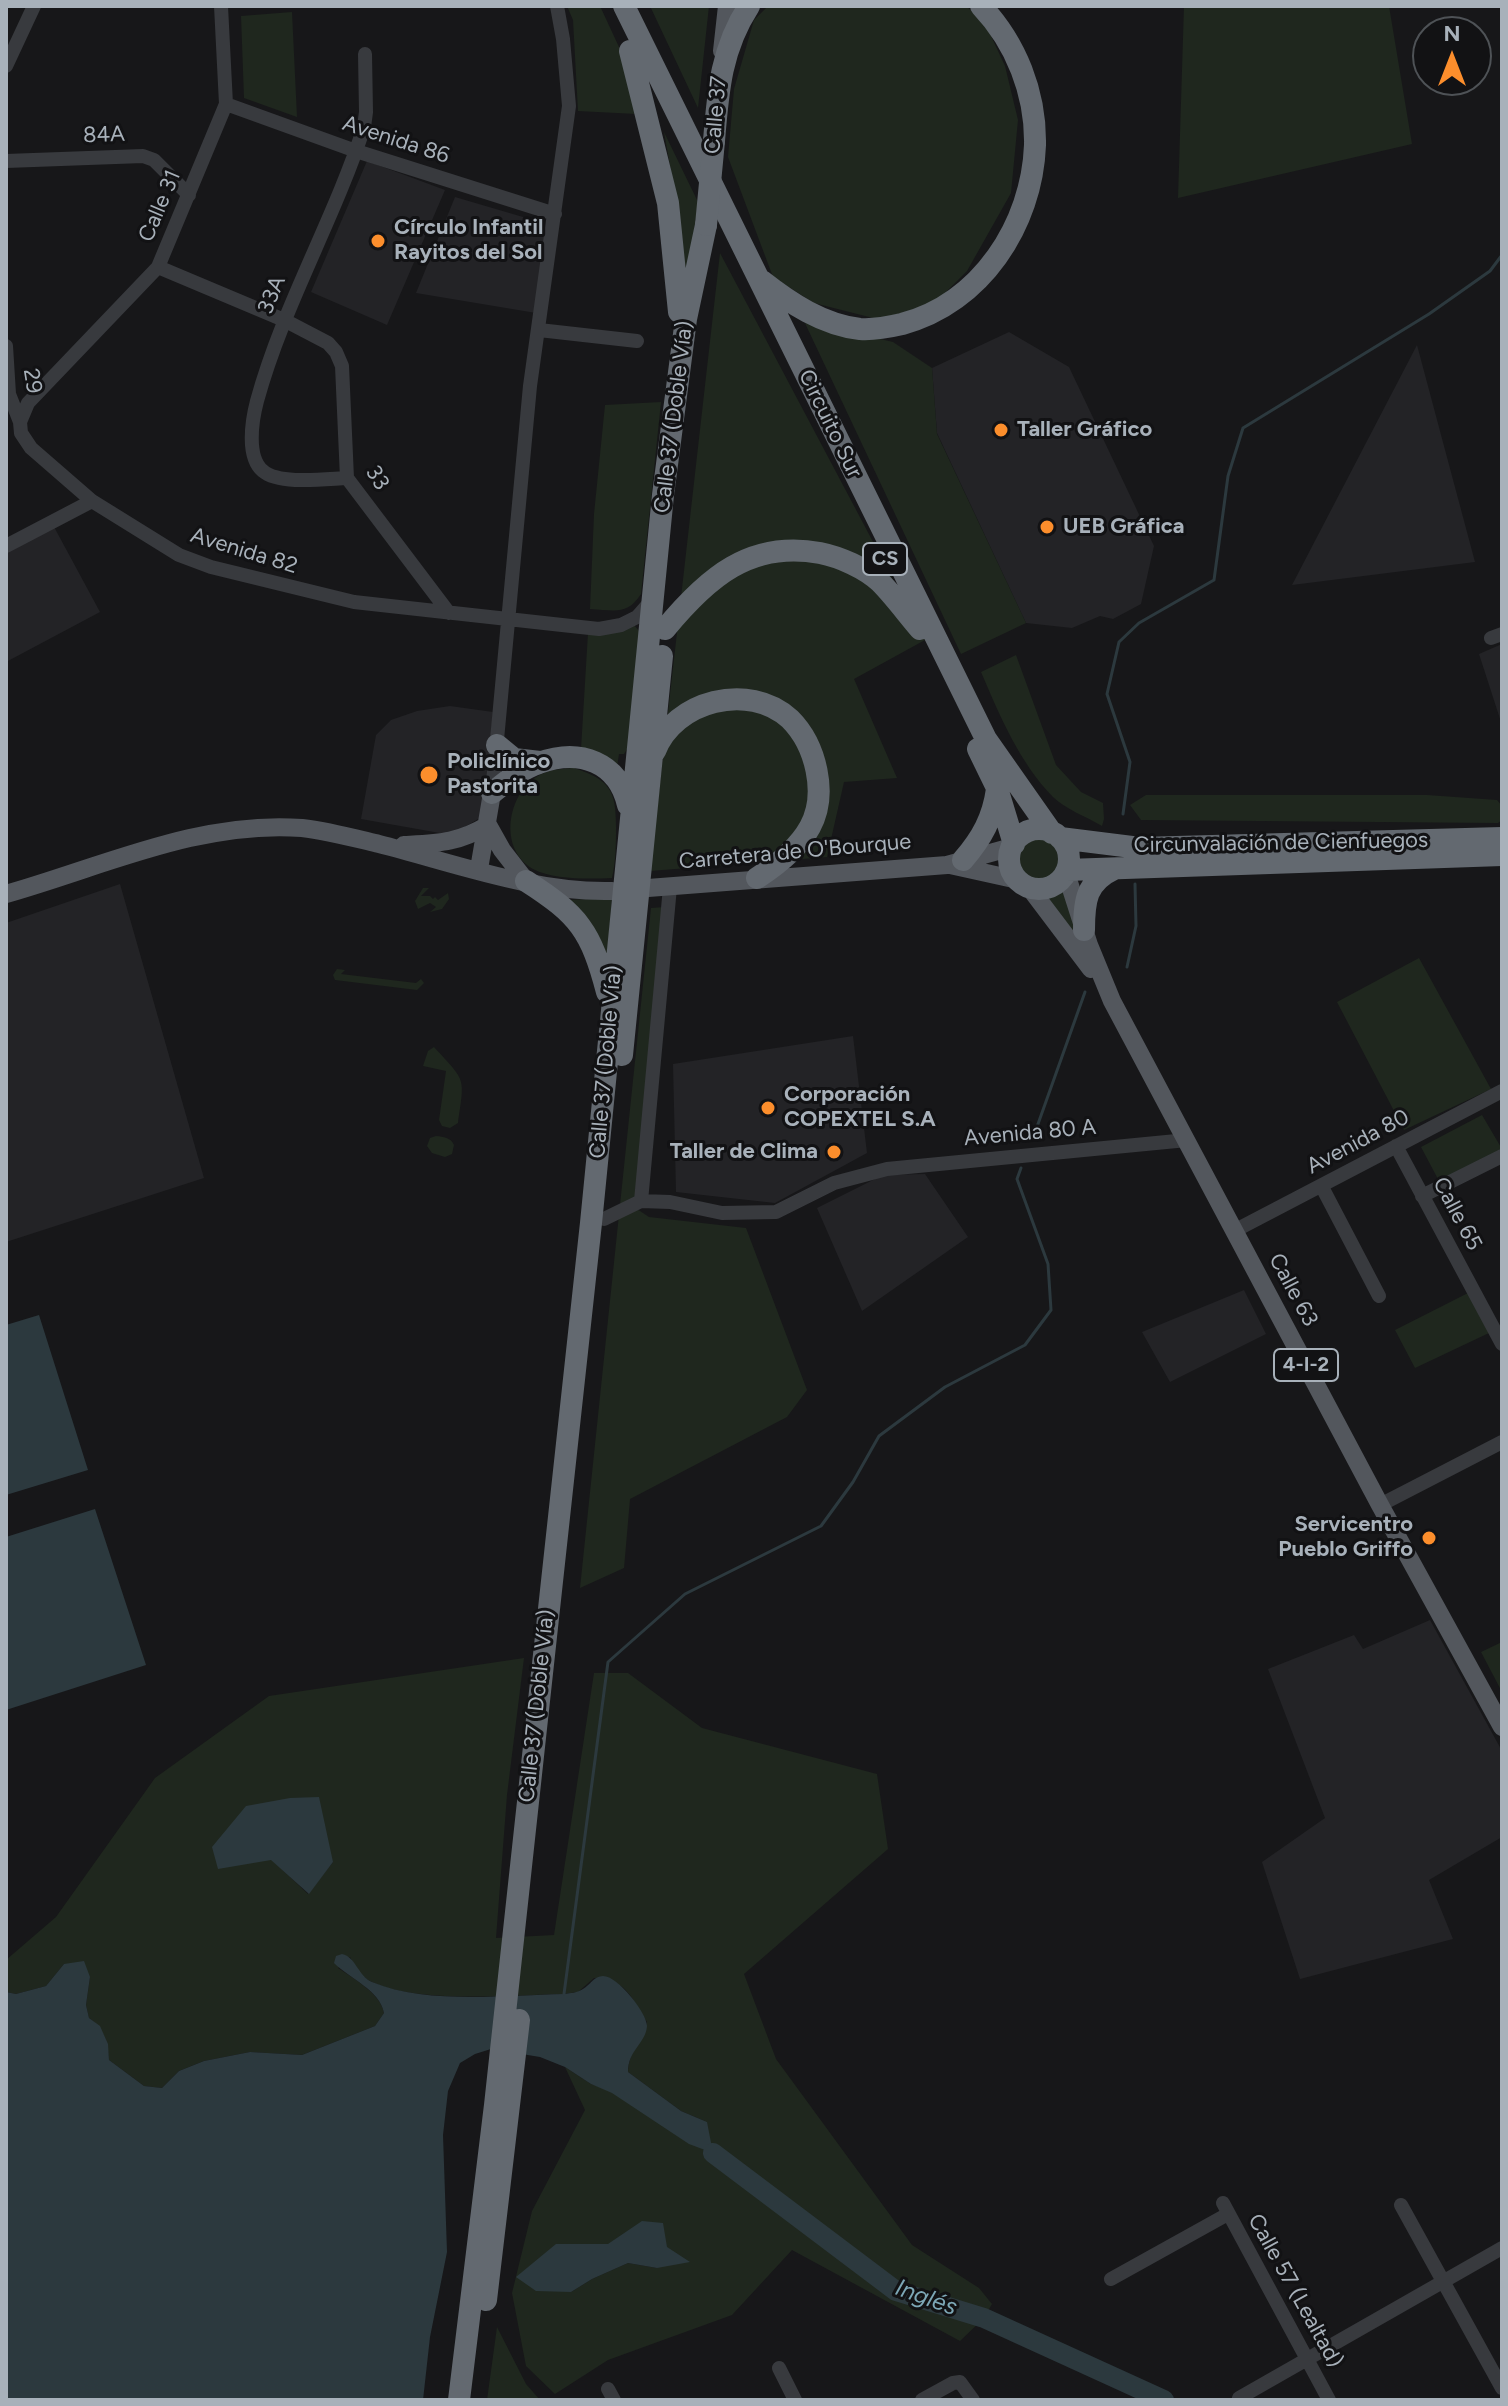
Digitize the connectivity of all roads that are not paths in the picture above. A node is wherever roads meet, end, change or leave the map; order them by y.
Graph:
1 (34, 6) edge
2 (221, 6) edge
3 (557, 6) edge
4 (609, 6) edge
5 (624, 6) edge
6 (727, 6) edge
7 (749, 6) edge
8 (981, 6) edge
9 (630, 51) junction
10 (365, 54) dead end
11 (6, 66) edge
12 (720, 74) junction
13 (226, 104) junction
14 (356, 151) junction
15 (6, 161) edge
16 (189, 195) junction
17 (555, 214) junction
18 (706, 225) junction
19 (158, 267) junction
20 (755, 275) junction
21 (284, 320) junction
22 (539, 330) junction
23 (637, 341) dead end
24 (6, 346) edge
25 (679, 365) junction
26 (20, 422) junction
27 (347, 478) junction
28 (92, 501) junction
29 (6, 546) edge
30 (654, 596) junction
31 (449, 613) junction
32 (507, 619) junction
33 (665, 629) junction
34 (920, 629) junction
35 (497, 745) junction
36 (652, 759) junction
37 (540, 762) junction
38 (1005, 784) junction
39 (492, 793) junction
40 (630, 815) junction
41 (488, 825) junction
42 (1056, 835) junction
43 (1502, 838) edge
44 (1098, 844) junction
45 (386, 846) junction
46 (1013, 846) junction
47 (1502, 855) edge
48 (955, 862) junction
49 (1116, 868) junction
50 (479, 869) junction
51 (1066, 871) junction
52 (757, 878) junction
53 (526, 881) junction
54 (1024, 884) junction
55 (670, 887) junction
56 (648, 888) dead end
57 (12, 890) edge
58 (612, 891) dead end
59 (1084, 930) junction
60 (1112, 1001) junction
61 (611, 1007) junction
62 (1502, 1091) edge
63 (1187, 1140) junction
64 (1396, 1146) junction
65 (1502, 1156) edge
66 (1322, 1187) junction
67 (1422, 1196) junction
68 (641, 1201) junction
69 (604, 1219) junction
70 (1234, 1231) junction
71 (1379, 1296) dead end
72 (1502, 1344) edge
73 (1502, 1442) edge
74 (1380, 1505) junction
75 (1502, 1727) edge
76 (521, 1925) junction
77 (503, 2106) junction
78 (1401, 2205) dead end
79 (1502, 2248) edge
80 (1111, 2279) dead end
81 (1445, 2281) junction
82 (1307, 2358) junction
83 (779, 2368) dead end
84 (1502, 2388) edge
85 (1239, 2398) edge
86 (459, 2400) edge
87 (474, 2400) edge
88 (795, 2400) edge
89 (922, 2400) edge
90 (973, 2400) edge
91 (1329, 2400) edge

1 - 11 street
2 - 13 street, Calle 31
3 - 17 street
4 - 9 highway, Circuito Sur / CS
5 - 20 highway, Circuito Sur / CS
6 - 12 main road, Calle 37
7 - 12 highway
8 - 20 highway
9 - 25 highway
9 - 34 highway, Circuito Sur / CS
10 - 14 street, 33A
12 - 18 highway, Calle 37, bridge
13 - 14 street, Avenida 86
13 - 16 street, Calle 31
14 - 17 street, Avenida 86
14 - 21 street, 33A
15 - 16 street, 84A
16 - 19 street, Calle 31
17 - 22 street
18 - 25 highway, Calle 37 (Doble Vía)
18 - 33 highway, Calle 37 (Doble Vía)
19 - 21 street, 33
19 - 26 street, Calle 31
20 - 38 highway, Circuito Sur / CS
21 - 27 street, 33
21 - 27 street, 33A
22 - 23 street
22 - 32 street
24 - 26 street, 29
25 - 30 highway, Calle 37 (Doble Vía)
26 - 28 street, Avenida 82
27 - 31 street, 33
28 - 29 street
28 - 31 street, Avenida 82
30 - 32 street, Avenida 82
30 - 40 highway, Calle 37 (Doble Vía)
31 - 32 street, Avenida 82
32 - 35 street
33 - 34 highway
33 - 36 highway, Calle 37 (Doble Vía)
34 - 38 highway, Circuito Sur / CS
35 - 37 highway
35 - 39 street
36 - 52 highway
36 - 69 highway, Calle 37 (Doble Vía)
37 - 39 highway
37 - 40 highway
38 - 42 highway, Circuito Sur / CS
38 - 44 highway
38 - 46 highway, Circuito Sur / CS
38 - 48 highway
39 - 41 main road
40 - 61 highway, Calle 37 (Doble Vía)
41 - 45 main road
41 - 50 main road
41 - 53 main road
42 - 44 highway, Circunvalación de Cienfuegos
42 - 46 highway, Circunvalación de Cienfuegos
42 - 51 highway, CS
43 - 44 highway, Circunvalación de Cienfuegos
45 - 50 main road
45 - 57 main road
46 - 48 main road, Carretera de O'Bourque
46 - 54 highway, CS
47 - 49 highway, Circunvalación de Cienfuegos
48 - 52 main road, Carretera de O'Bourque
48 - 54 main road, Carretera de O'Bourque
49 - 51 highway, Circunvalación de Cienfuegos
49 - 59 highway
50 - 53 main road
51 - 54 highway, Circunvalación de Cienfuegos
51 - 59 main road, Calle 63 / 4-I-2
52 - 55 main road, Carretera de O'Bourque
53 - 58 main road
53 - 61 highway
54 - 60 main road, Calle 63 / 4-I-2
55 - 56 main road, Carretera de O'Bourque
55 - 68 street
59 - 60 main road, Calle 63 / 4-I-2
60 - 63 main road, Calle 63 / 4-I-2
61 - 76 highway, Calle 37 (Doble Vía)
62 - 64 street, Avenida 80
63 - 68 street, Avenida 80 A
63 - 70 main road, Calle 63 / 4-I-2
64 - 66 street, Avenida 80
64 - 67 street, Calle 65
65 - 67 street
66 - 70 street, Avenida 80
66 - 71 street
67 - 72 street, Calle 65
68 - 69 street
69 - 76 highway, Calle 37 (Doble Vía)
70 - 74 main road, Calle 63 / 4-I-2
73 - 74 street
74 - 75 main road, Calle 63 / 4-I-2
76 - 77 highway, Calle 37 (Doble Vía)
77 - 86 highway, Calle 37 (Doble Vía)
77 - 87 highway, Calle 37 (Doble Vía)
78 - 81 street
79 - 81 street
80 - 82 street, Calle 57 (Lealtad)
81 - 82 street
81 - 84 street
82 - 85 street
82 - 91 street, Calle 57 (Lealtad)
83 - 88 street
89 - 90 street

